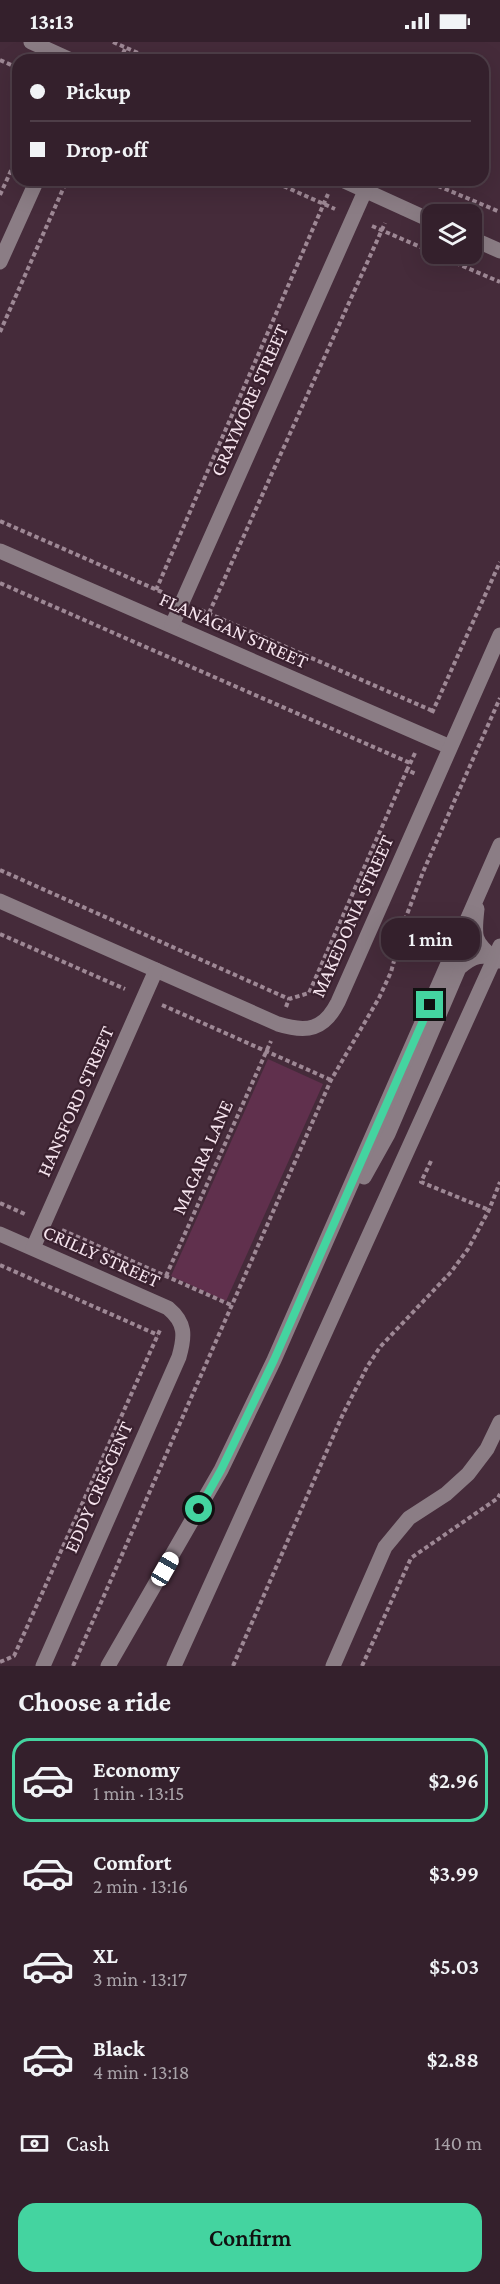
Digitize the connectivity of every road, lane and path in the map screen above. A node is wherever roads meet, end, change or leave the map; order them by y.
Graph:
1 (31, 42) edge
2 (113, 42) edge
3 (126, 47) junction
4 (58, 54) edge
5 (123, 54) edge
6 (141, 54) edge
7 (12, 168) edge
8 (34, 186) edge
9 (64, 186) edge
10 (335, 186) edge
11 (344, 186) edge
12 (438, 186) edge
13 (365, 191) junction
14 (0, 195) edge
15 (394, 204) junction
16 (500, 212) edge
17 (422, 216) edge
18 (482, 243) edge
19 (500, 251) edge
20 (0, 262) edge
21 (458, 264) edge
22 (500, 282) edge
23 (0, 332) edge
24 (0, 521) edge
25 (0, 551) edge
26 (500, 562) edge
27 (0, 583) edge
28 (156, 590) junction
29 (183, 602) junction
30 (209, 613) junction
31 (172, 626) junction
32 (500, 635) edge
33 (500, 698) edge
34 (433, 711) junction
35 (423, 735) junction
36 (450, 747) junction
37 (410, 763) junction
38 (407, 770) junction
39 (435, 782) junction
40 (457, 794) junction
41 (500, 845) edge
42 (0, 870) edge
43 (478, 896) junction
44 (0, 901) edge
45 (0, 934) edge
46 (498, 955) edge
47 (156, 970) junction
48 (144, 997) junction
49 (289, 999) junction
50 (278, 1024) junction
51 (266, 1051) junction
52 (331, 1080) junction
53 (431, 1161) dead end
54 (500, 1182) edge
55 (0, 1203) edge
56 (489, 1209) junction
57 (44, 1222) junction
58 (0, 1233) edge
59 (325, 1244) junction
60 (33, 1248) junction
61 (0, 1265) edge
62 (166, 1276) junction
63 (181, 1282) junction
64 (231, 1305) junction
65 (168, 1308) junction
66 (182, 1323) joint
67 (158, 1335) junction
68 (500, 1422) edge
69 (500, 1494) edge
70 (0, 1662) edge
71 (43, 1666) edge
72 (73, 1666) edge
73 (108, 1666) edge
74 (174, 1666) edge
75 (233, 1666) edge
76 (333, 1666) edge
77 (362, 1666) edge

1 - 4 street
2 - 3 path
3 - 5 path
3 - 6 path
7 - 14 path
8 - 20 street
9 - 23 path
10 - 28 path
11 - 13 street
12 - 16 path
13 - 15 street
13 - 29 street, GRAYMORE STREET
15 - 17 street
15 - 30 path
18 - 19 street
21 - 22 path
24 - 28 path
25 - 31 street, FLANAGAN STREET
26 - 34 path
27 - 37 path
28 - 29 path
29 - 30 path
29 - 31 street, GRAYMORE STREET
30 - 34 path
31 - 35 street, FLANAGAN STREET
32 - 36 street, MAKEDONIA STREET
33 - 40 path
34 - 35 path
35 - 36 street, FLANAGAN STREET
35 - 37 path
36 - 39 street, MAKEDONIA STREET
37 - 38 path
38 - 39 path
38 - 49 path
39 - 40 path
39 - 50 street, MAKEDONIA STREET
40 - 52 path
41 - 43 street
42 - 49 path
43 - 46 street
43 - 59 street
44 - 47 street, MAKEDONIA STREET
45 - 48 path
46 - 59 street
46 - 74 street
47 - 48 street, HANSFORD STREET
47 - 50 street, MAKEDONIA STREET
48 - 51 path
48 - 57 street, HANSFORD STREET
49 - 50 path, MAGARA LANE
50 - 51 path, MAGARA LANE
51 - 52 path
51 - 62 path, MAGARA LANE
52 - 64 path
53 - 56 path
54 - 56 path
55 - 57 path
56 - 75 path
57 - 60 street, HANSFORD STREET
57 - 62 path
58 - 60 street, CRILLY STREET
59 - 73 street
60 - 65 street, CRILLY STREET
61 - 67 path
62 - 63 path
63 - 64 path
63 - 65 path
64 - 72 path
65 - 66 street, CRILLY STREET
65 - 67 path
66 - 71 street, EDDY CRESCENT
67 - 70 path
68 - 76 street
69 - 77 path

